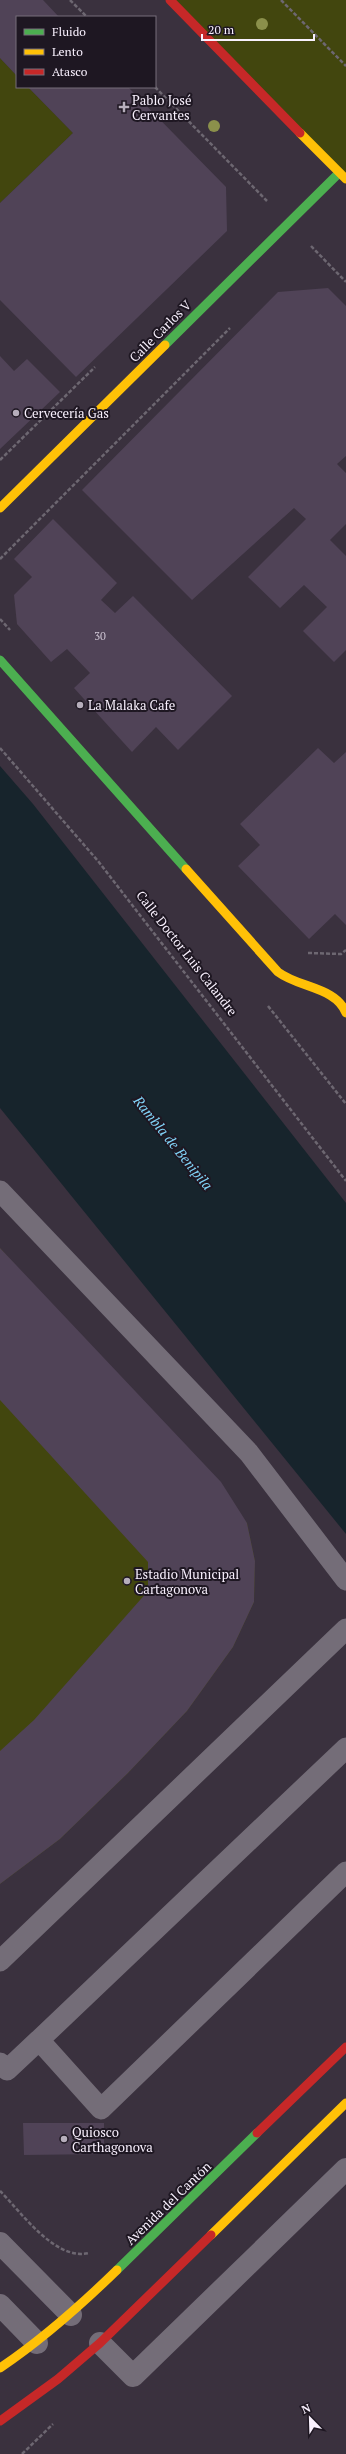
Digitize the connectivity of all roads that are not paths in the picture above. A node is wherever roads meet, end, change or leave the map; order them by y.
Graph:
1 (170, 0) edge
2 (343, 176) edge
3 (0, 508) edge
4 (0, 660) edge
5 (345, 1005) edge
6 (0, 1191) edge
7 (346, 1580) edge
8 (346, 1629) edge
9 (346, 1748) edge
10 (346, 1872) edge
11 (0, 1961) edge
12 (39, 2040) junction
13 (346, 2047) edge
14 (0, 2063) edge
15 (346, 2103) edge
16 (346, 2169) edge
17 (0, 2243) edge
18 (0, 2305) edge
19 (71, 2315) junction
20 (37, 2343) junction
21 (100, 2343) junction
22 (0, 2368) edge
23 (0, 2421) edge

1 - 2 main road
2 - 3 main road, Calle Carlos V
4 - 5 main road
6 - 7 lane
8 - 11 lane
9 - 12 lane
10 - 12 lane
12 - 14 lane
13 - 19 main road, Avenida del Cantón
15 - 21 main road
16 - 21 street
17 - 19 street
18 - 20 street
19 - 20 main road, Avenida del Cantón
20 - 22 main road, Avenida del Cantón
21 - 23 main road

